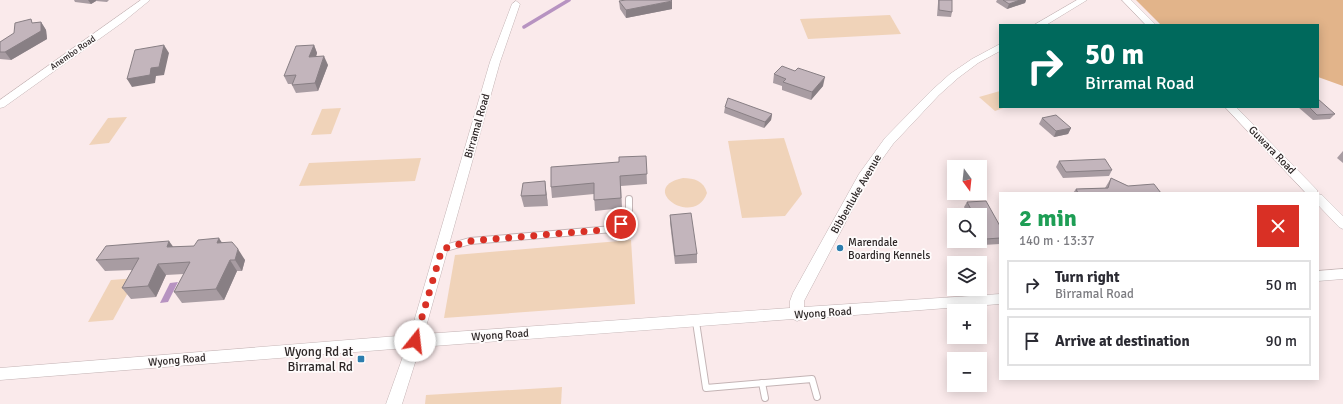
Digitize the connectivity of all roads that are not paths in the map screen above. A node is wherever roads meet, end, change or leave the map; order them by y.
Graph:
1 (146, 0) edge
2 (1083, 0) edge
3 (1126, 0) edge
4 (516, 4) dead end
5 (1041, 24) edge
6 (1151, 24) edge
7 (999, 48) edge
8 (0, 105) edge
9 (1231, 108) edge
10 (1312, 192) edge
11 (629, 199) dead end
12 (1319, 199) edge
13 (1343, 224) edge
14 (442, 249) junction
15 (1343, 274) edge
16 (1319, 276) edge
17 (999, 299) edge
18 (797, 315) junction
19 (696, 322) junction
20 (415, 341) junction
21 (0, 374) edge
22 (762, 383) junction
23 (817, 397) dead end
24 (765, 398) dead end
25 (394, 404) edge

1 - 8 street, Anembo Road
2 - 5 street
3 - 6 street
4 - 14 street, Birramal Road
7 - 18 street, Bibbenluke Avenue
9 - 10 street, Guwara Road
11 - 14 lane
12 - 13 street
14 - 20 street, Birramal Road
15 - 16 street
17 - 18 street, Wyong Road
18 - 19 street, Wyong Road
19 - 20 street, Wyong Road
19 - 22 lane
20 - 21 street, Wyong Road
20 - 25 street, Birramal Road
22 - 23 lane
22 - 24 lane

